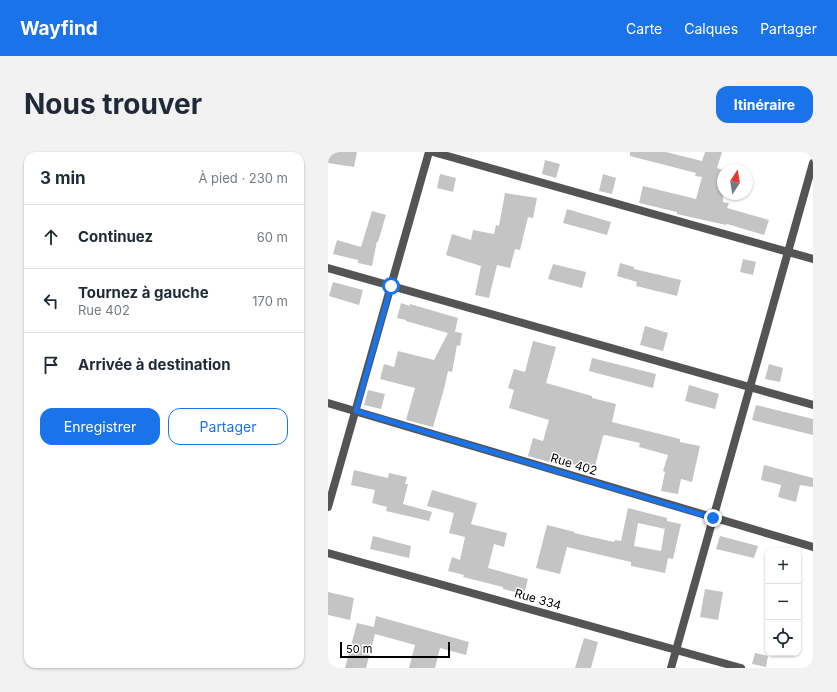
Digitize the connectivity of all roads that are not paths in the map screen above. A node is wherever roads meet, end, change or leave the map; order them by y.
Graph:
1 (429, 152) edge
2 (433, 152) edge
3 (813, 163) edge
4 (788, 252) junction
5 (813, 259) edge
6 (328, 268) edge
7 (391, 286) junction
8 (750, 387) junction
9 (328, 403) edge
10 (813, 405) edge
11 (356, 411) junction
12 (328, 507) edge
13 (713, 518) junction
14 (813, 548) edge
15 (328, 553) edge
16 (676, 650) junction
17 (671, 668) edge
18 (741, 668) edge

1 - 7 street
2 - 4 street
3 - 4 street
4 - 5 street
4 - 8 street
6 - 7 street
7 - 8 street
7 - 11 street
8 - 10 street
8 - 13 street
9 - 11 street, Rue 402
11 - 12 street
11 - 13 street, Rue 402
13 - 14 street, Rue 402
13 - 16 street
15 - 16 street, Rue 334
16 - 17 street
16 - 18 street, Rue 334

